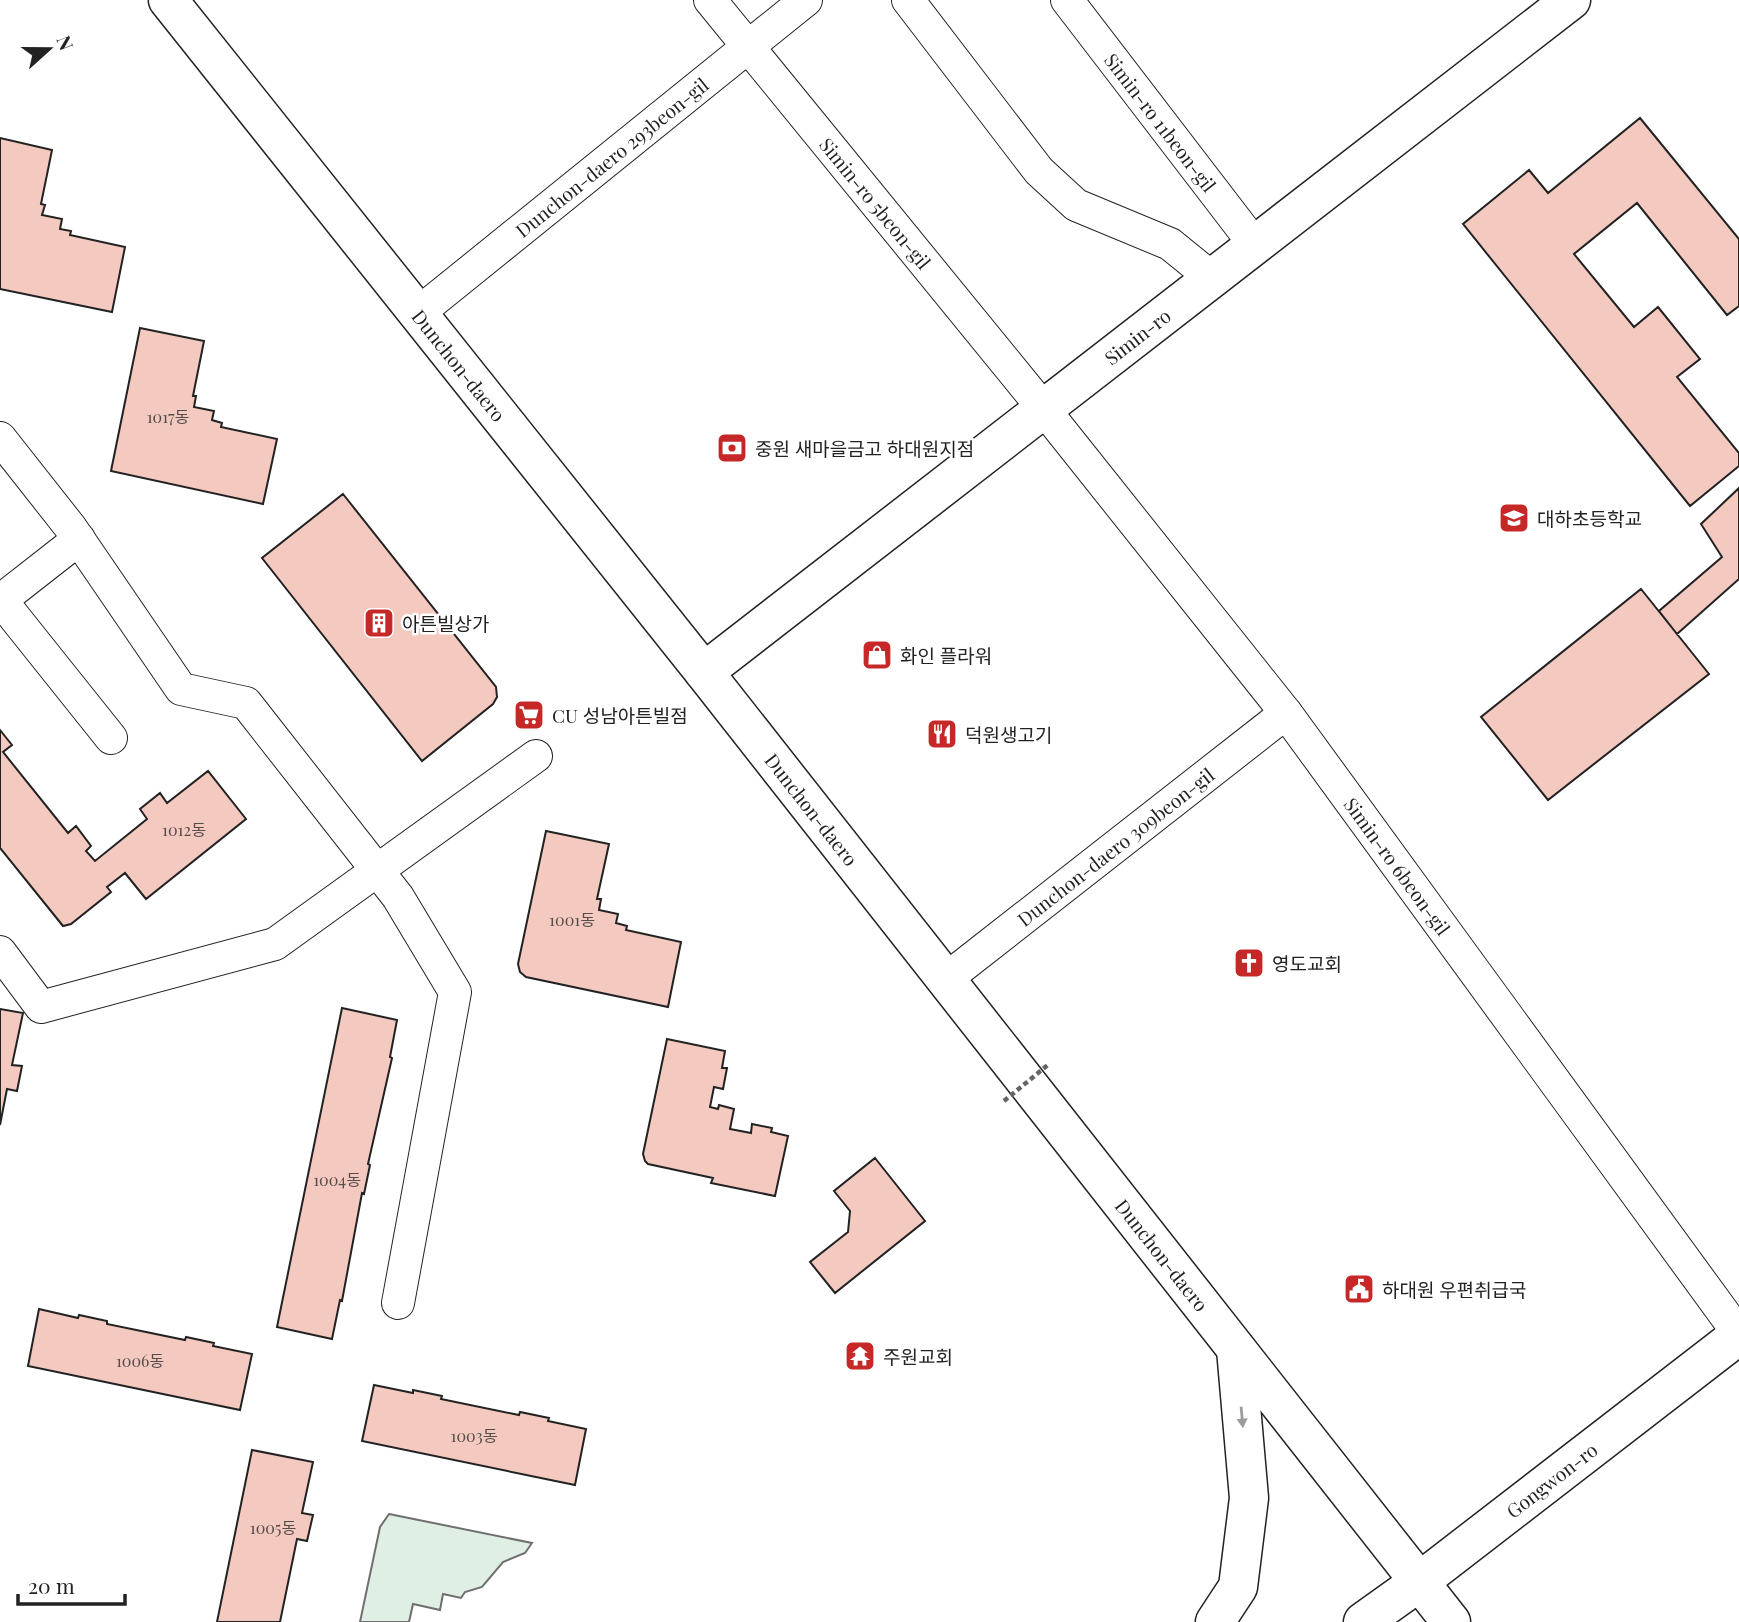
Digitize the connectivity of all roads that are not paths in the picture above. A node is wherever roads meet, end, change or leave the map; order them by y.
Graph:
1 (168, 0) edge
2 (710, 0) edge
3 (806, 0) edge
4 (908, 0) edge
5 (1067, 0) edge
6 (1571, 0) edge
7 (748, 47) junction
8 (1255, 245) junction
9 (1212, 278) junction
10 (417, 314) junction
11 (1043, 408) junction
12 (0, 438) edge
13 (79, 539) junction
14 (0, 599) edge
15 (704, 672) junction
16 (1286, 713) junction
17 (111, 738) dead end
18 (536, 756) dead end
19 (377, 870) junction
20 (0, 953) edge
21 (946, 979) junction
22 (398, 1303) dead end
23 (1739, 1334) edge
24 (1236, 1349) junction
25 (1419, 1582) junction
26 (1216, 1622) edge
27 (1363, 1622) edge
28 (1451, 1622) edge

1 - 10 main road, Dunchon-daero
2 - 7 street, Simin-ro 5beon-gil
3 - 7 street, Dunchon-daero 293beon-gil
4 - 9 street
5 - 8 street, Simin-ro 11beon-gil
6 - 8 main road, Simin-ro
7 - 10 street, Dunchon-daero 293beon-gil
7 - 11 street, Simin-ro 5beon-gil
8 - 9 main road, Simin-ro
9 - 11 main road, Simin-ro
10 - 15 main road, Dunchon-daero
11 - 15 main road, Simin-ro
11 - 16 street, Simin-ro 6beon-gil
12 - 13 street
13 - 14 street
13 - 19 street
14 - 17 street
15 - 21 main road, Dunchon-daero
16 - 21 street, Dunchon-daero 309beon-gil
16 - 23 street, Simin-ro 6beon-gil
18 - 19 street
19 - 20 street
19 - 22 street
21 - 24 main road, Dunchon-daero
23 - 25 main road, Gongwon-ro
24 - 25 main road, Dunchon-daero
24 -> 26 main road
25 - 27 main road, Gongwon-ro
25 - 28 main road, Dunchon-daero

